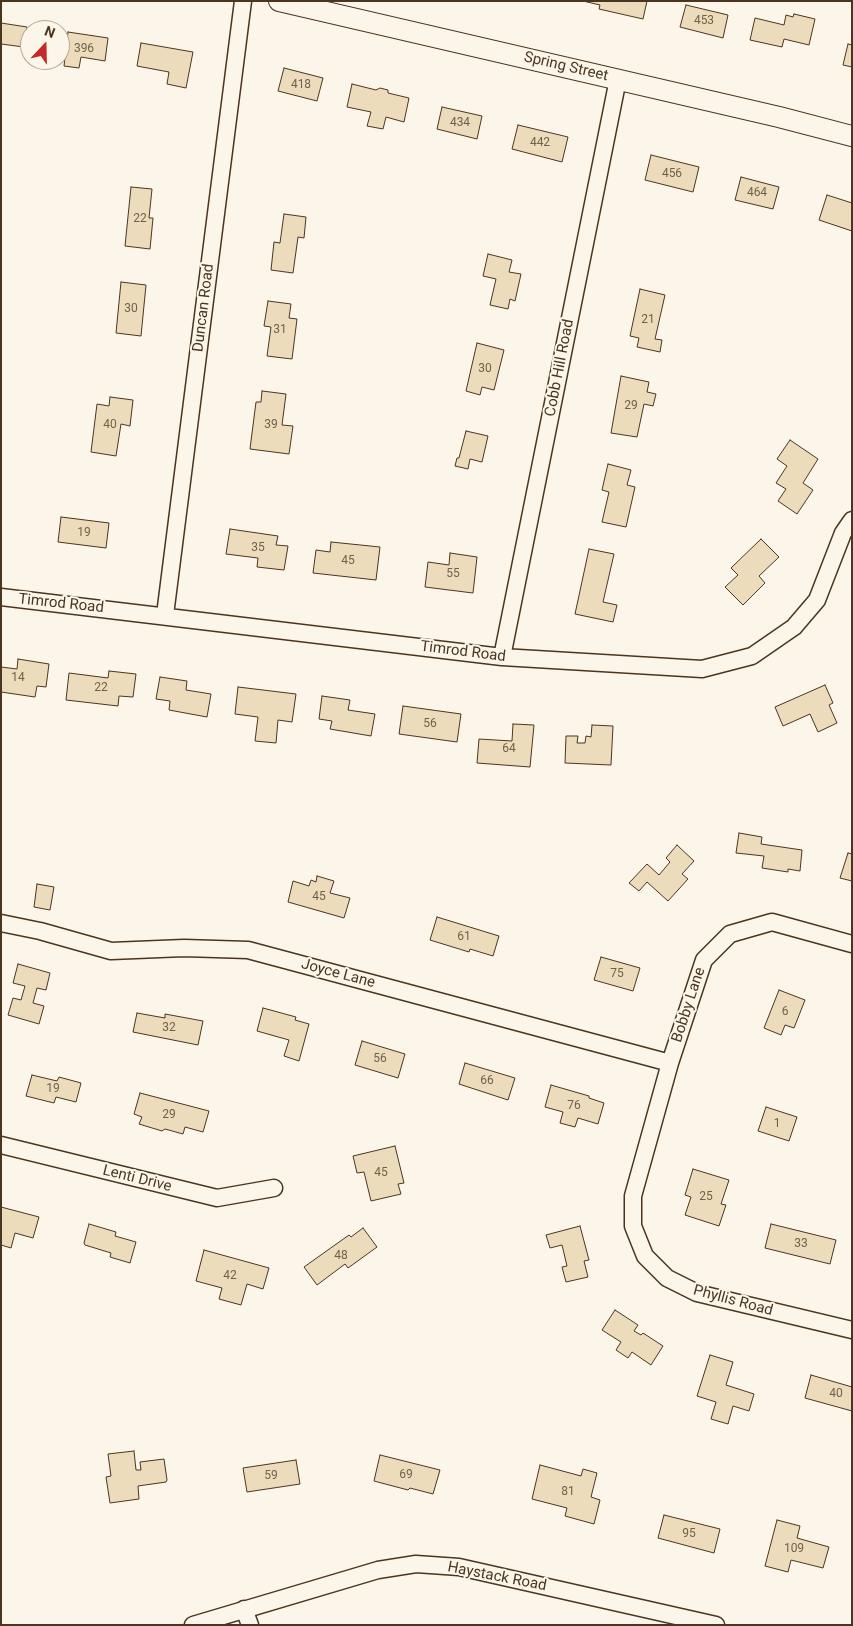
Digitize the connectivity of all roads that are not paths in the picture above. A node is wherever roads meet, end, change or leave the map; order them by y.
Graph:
1 (243, 1) edge
2 (279, 1) edge
3 (618, 79) junction
4 (852, 136) edge
5 (852, 520) edge
6 (1, 597) edge
7 (165, 615) junction
8 (502, 657) junction
9 (1, 923) edge
10 (852, 944) edge
11 (670, 1063) junction
12 (1, 1145) edge
13 (274, 1188) dead end
14 (852, 1330) edge
15 (244, 1609) junction
16 (192, 1625) edge
17 (250, 1625) edge
18 (716, 1625) edge

1 - 7 street, Duncan Road
2 - 3 street, Spring Street
3 - 4 street, Spring Street
3 - 8 street, Cobb Hill Road
5 - 8 street, Timrod Road
6 - 7 street, Timrod Road
7 - 8 street, Timrod Road
9 - 11 street, Joyce Lane
10 - 11 street, Bobby Lane
11 - 14 street, Phyllis Road
12 - 13 street, Lenti Drive
15 - 16 street, Haystack Road
15 - 17 street
15 - 18 street, Haystack Road

